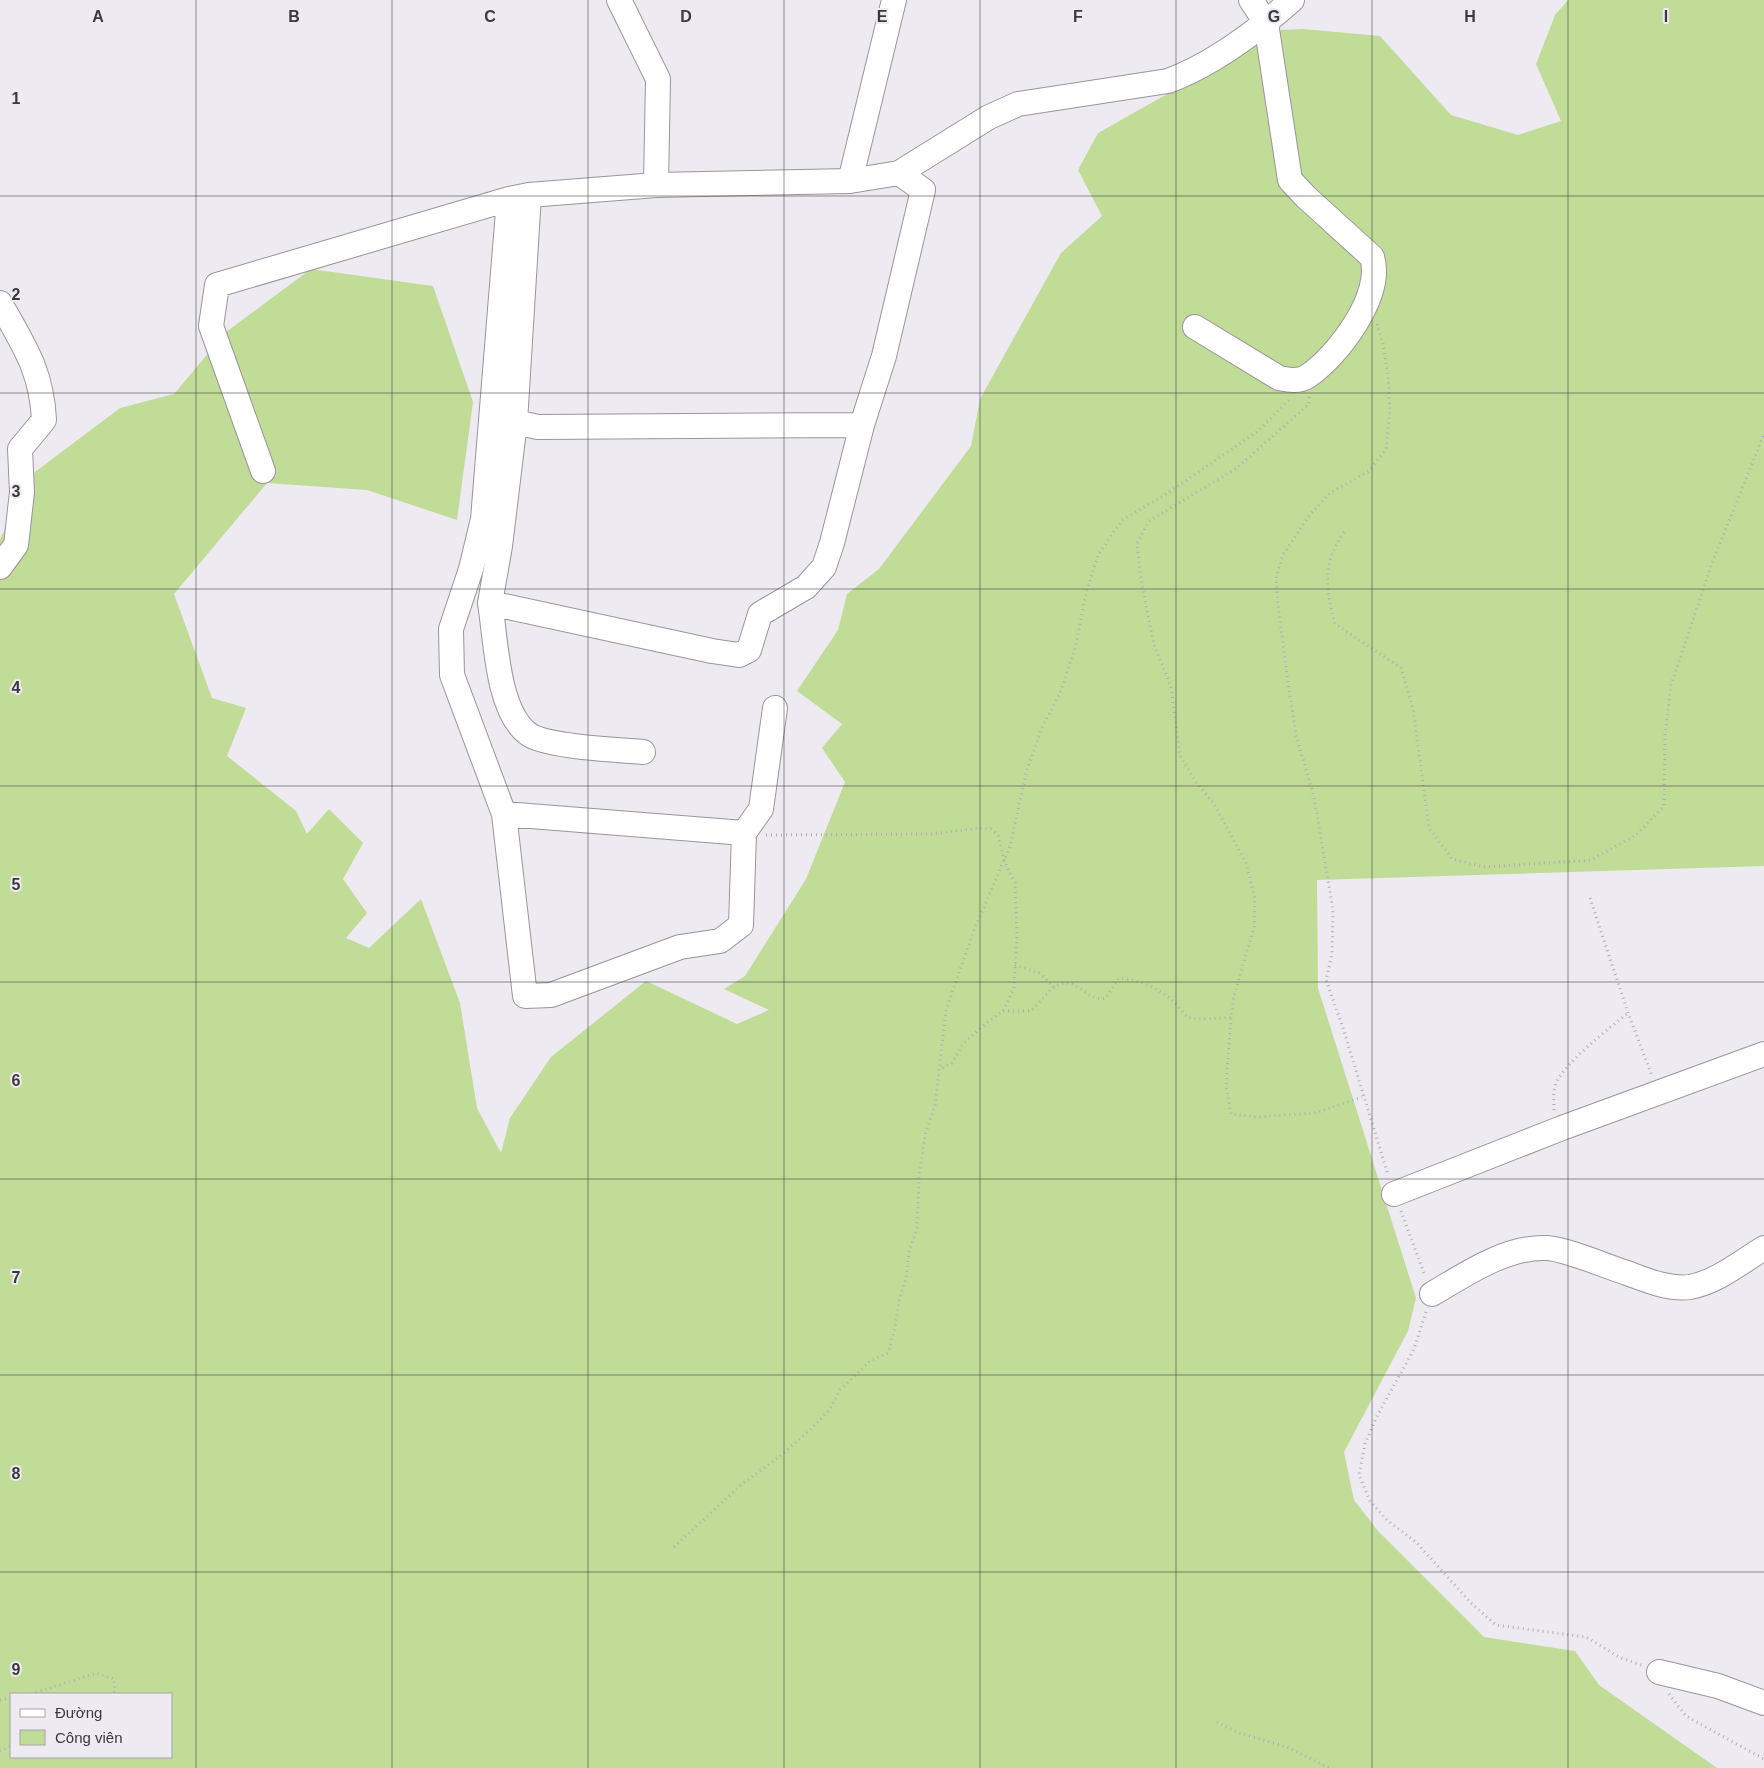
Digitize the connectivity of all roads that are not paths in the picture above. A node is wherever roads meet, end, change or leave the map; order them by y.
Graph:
1 (619, 0) edge
2 (894, 0) edge
3 (1251, 0) edge
4 (1292, 0) edge
5 (1266, 22) junction
6 (899, 173) junction
7 (850, 181) junction
8 (656, 185) junction
9 (519, 197) junction
10 (0, 303) edge
11 (1195, 327) dead end
12 (515, 422) junction
13 (862, 425) junction
14 (263, 471) dead end
15 (0, 567) edge
16 (490, 603) junction
17 (775, 708) dead end
18 (643, 752) dead end
19 (504, 814) junction
20 (744, 833) junction
21 (1764, 1054) edge
22 (1394, 1194) road end
23 (1764, 1248) edge
24 (1432, 1294) road end
25 (1659, 1672) road end
26 (1764, 1703) edge

1 - 8 street
2 - 7 street
3 - 5 street
4 - 5 street
5 - 6 street
5 - 11 street
6 - 7 street
6 - 13 street
7 - 8 street
8 - 9 street
9 - 12 street
9 - 14 street
9 - 19 street
10 - 15 street
12 - 13 street
12 - 16 street
13 - 16 street
16 - 18 street
17 - 20 street
19 - 20 street
19 - 20 street
21 - 22 street
23 - 24 street
25 - 26 street

